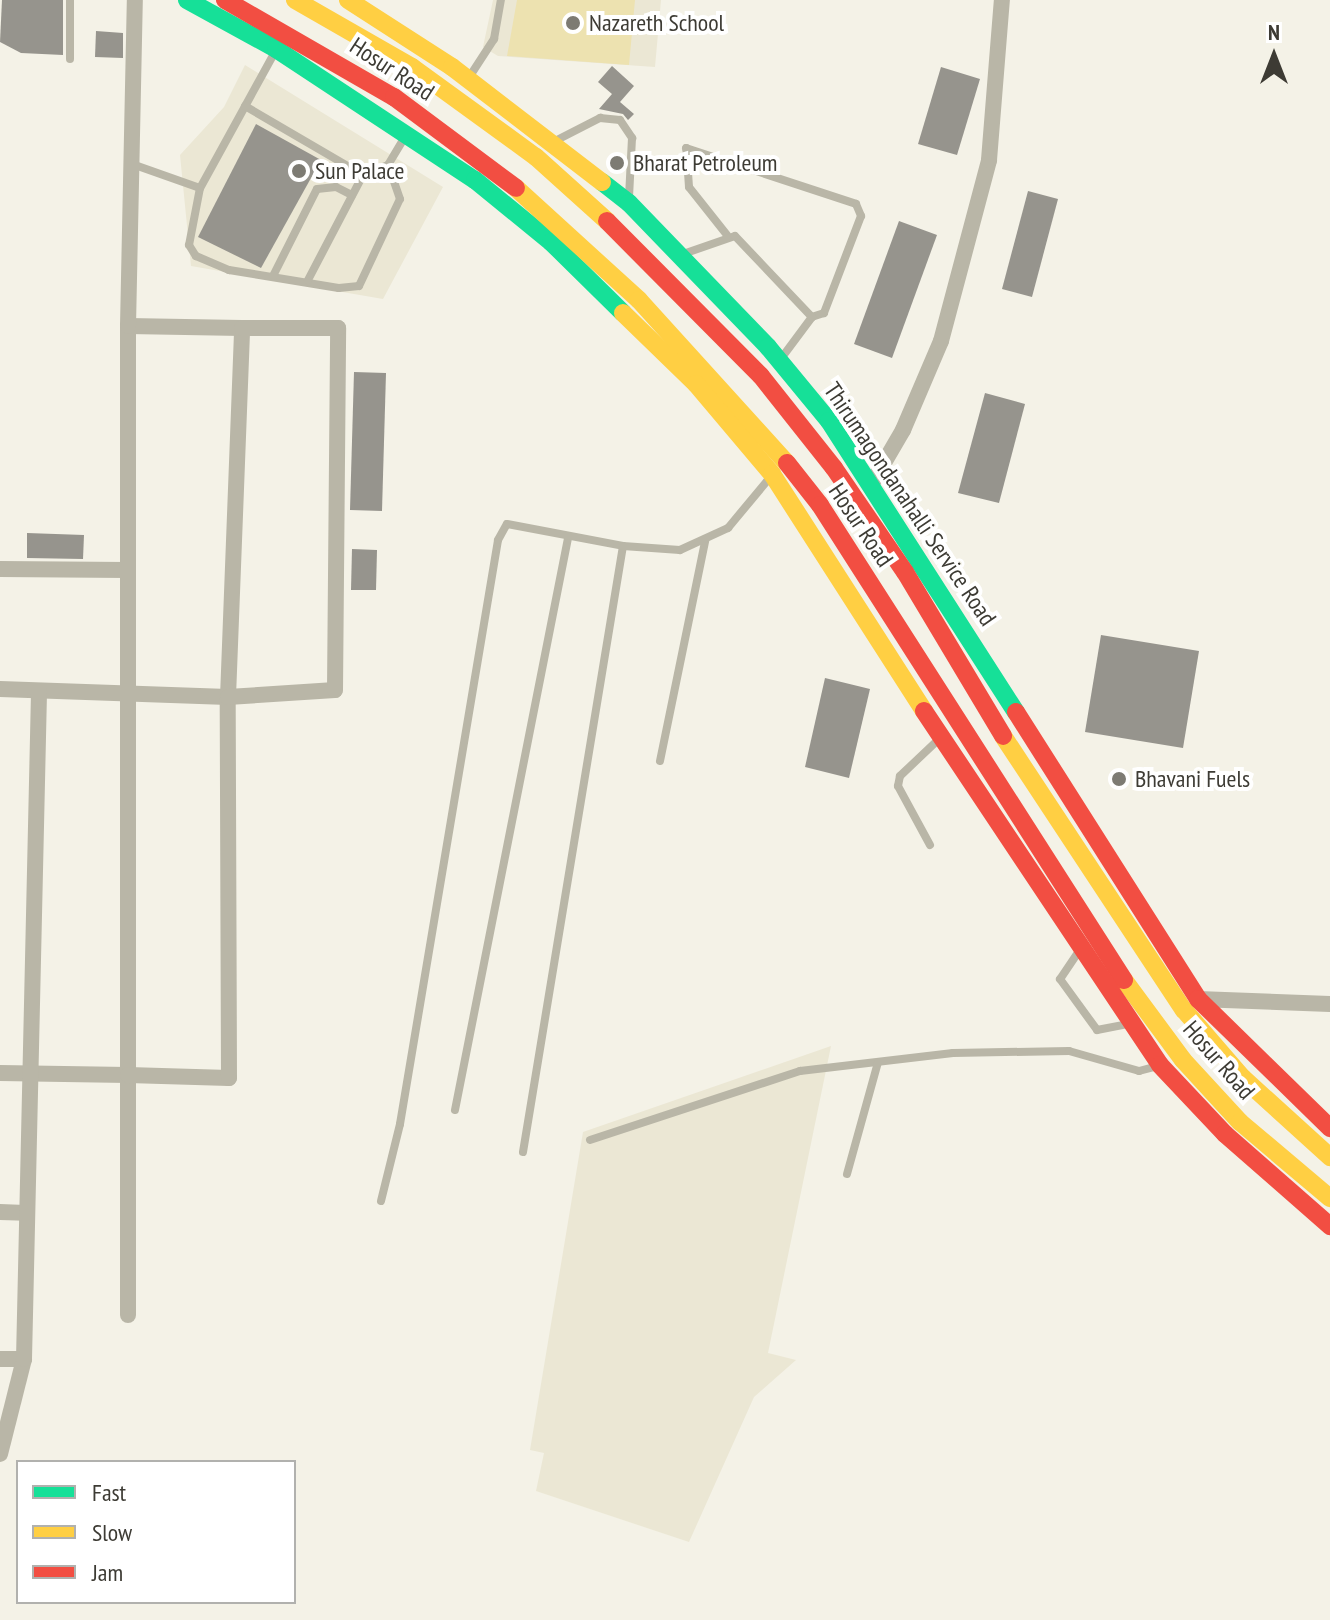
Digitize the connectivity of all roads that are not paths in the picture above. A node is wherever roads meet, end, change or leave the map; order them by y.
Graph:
1 (70, 0) edge
2 (135, 0) edge
3 (187, 0) edge
4 (225, 0) edge
5 (295, 0) edge
6 (348, 0) edge
7 (501, 0) edge
8 (1002, 0) edge
9 (276, 49) junction
10 (70, 59) dead end
11 (467, 79) junction
12 (245, 106) junction
13 (407, 133) junction
14 (551, 144) junction
15 (131, 164) junction
16 (388, 165) junction
17 (363, 175) junction
18 (200, 188) junction
19 (352, 195) junction
20 (629, 203) junction
21 (727, 235) junction
22 (678, 255) junction
23 (273, 276) junction
24 (308, 280) junction
25 (812, 317) junction
26 (128, 326) junction
27 (242, 328) junction
28 (779, 360) junction
29 (772, 474) junction
30 (871, 485) junction
31 (568, 538) junction
32 (705, 541) junction
33 (623, 546) junction
34 (0, 569) edge
35 (127, 570) junction
36 (0, 689) edge
37 (39, 691) junction
38 (126, 695) junction
39 (228, 697) junction
40 (943, 735) junction
41 (660, 761) dead end
42 (930, 845) dead end
43 (1080, 949) junction
44 (1198, 999) junction
45 (1330, 1004) edge
46 (1132, 1024) junction
47 (878, 1062) junction
48 (1160, 1065) junction
49 (0, 1073) edge
50 (28, 1074) junction
51 (128, 1075) junction
52 (455, 1110) dead end
53 (1330, 1128) edge
54 (590, 1140) dead end
55 (523, 1152) dead end
56 (1330, 1157) edge
57 (847, 1174) dead end
58 (1330, 1198) edge
59 (381, 1201) dead end
60 (0, 1212) edge
61 (25, 1213) junction
62 (1330, 1226) edge
63 (128, 1315) dead end
64 (0, 1359) edge
65 (24, 1359) junction
66 (2, 1436) edge
67 (0, 1454) edge

1 - 10 lane
2 - 15 street
3 - 9 main road
4 - 58 main road, Hosur Road
5 - 56 main road, Hosur Road
6 - 11 main road, Thirumagondanahalli Service Road
7 - 11 lane
8 - 30 street
9 - 12 lane
9 - 13 main road
11 - 14 main road, Thirumagondanahalli Service Road
12 - 17 lane
12 - 18 lane
13 - 16 lane
13 - 29 main road
14 - 20 main road, Thirumagondanahalli Service Road
14 - 20 lane
15 - 18 lane
15 - 26 street
16 - 17 lane
16 - 24 lane
17 - 19 lane
18 - 23 lane
19 - 23 lane
19 - 24 lane
20 - 22 main road, Thirumagondanahalli Service Road
21 - 22 lane
21 - 25 lane
21 - 25 lane
22 - 28 main road, Thirumagondanahalli Service Road
23 - 24 lane
25 - 28 lane
26 - 27 street
26 - 35 street
27 - 39 street
27 - 39 street
28 - 30 main road, Thirumagondanahalli Service Road
29 - 32 lane
29 - 40 main road
30 - 44 main road, Thirumagondanahalli Service Road
31 - 33 lane
31 - 52 lane
31 - 59 lane
32 - 33 lane
32 - 41 lane
33 - 55 lane
34 - 35 street
35 - 38 street
36 - 37 street
37 - 38 street
37 - 50 street
38 - 39 street
38 - 51 street
39 - 51 street
40 - 42 lane
40 - 43 main road
43 - 46 main road
43 - 46 lane
44 - 45 street
44 - 53 main road, Thirumagondanahalli Service Road
46 - 48 main road
47 - 48 lane
47 - 54 lane
47 - 57 lane
48 - 62 main road
49 - 50 street
50 - 51 street
50 - 61 street
51 - 63 street
60 - 61 street
61 - 65 street
64 - 65 street
65 - 66 street
66 - 67 street

